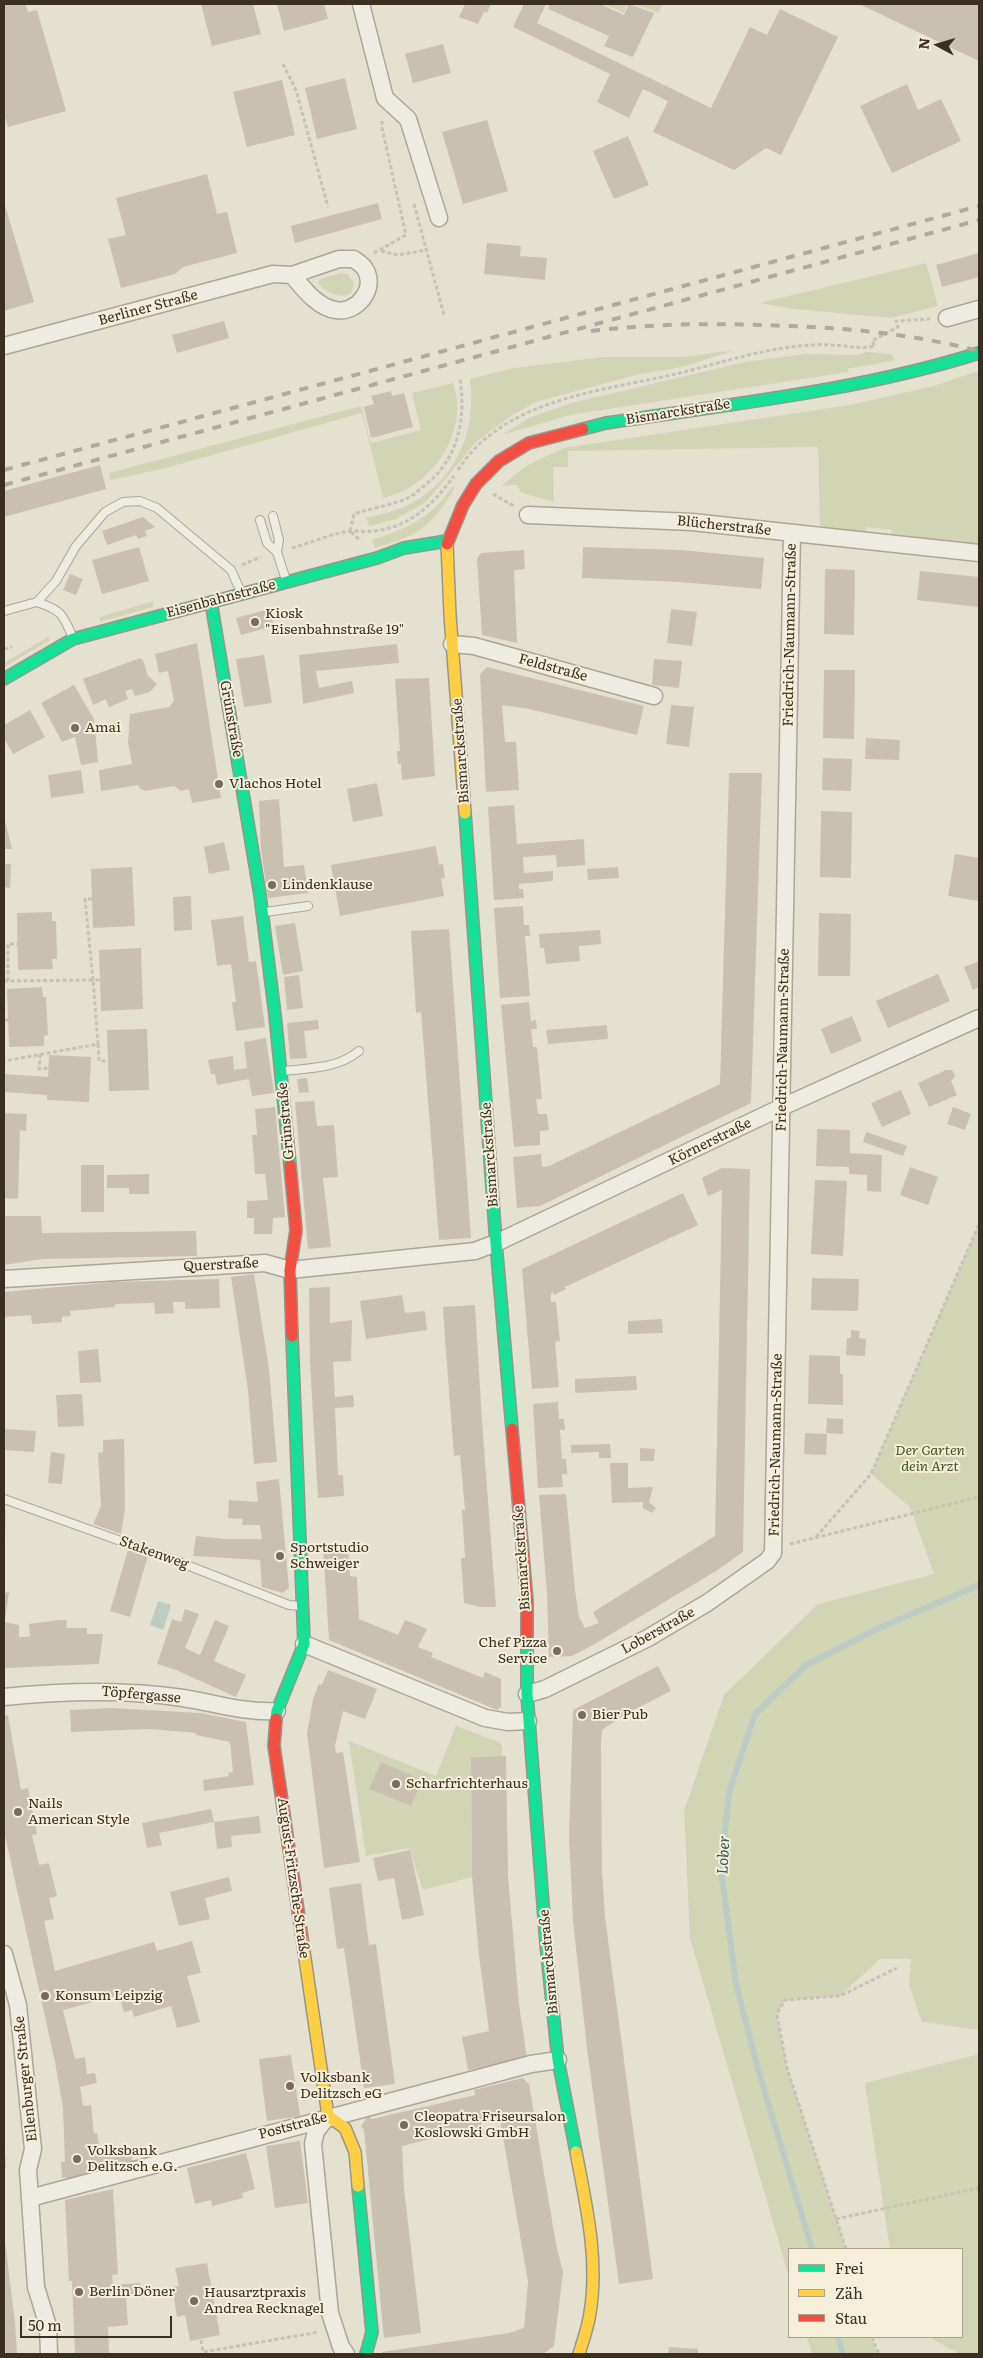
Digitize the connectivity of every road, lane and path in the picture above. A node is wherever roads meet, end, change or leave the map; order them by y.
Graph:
1 (361, 4) edge
2 (283, 64) dead end
3 (385, 98) junction
4 (328, 207) dead end
5 (438, 218) dead end
6 (426, 250) dead end
7 (292, 275) dead end
8 (979, 309) edge
9 (947, 318) dead end
10 (911, 320) dead end
11 (829, 344) dead end
12 (4, 346) edge
13 (979, 353) edge
14 (460, 378) dead end
15 (528, 514) dead end
16 (273, 516) dead end
17 (260, 520) dead end
18 (350, 531) dead end
19 (792, 533) junction
20 (447, 541) junction
21 (277, 552) junction
22 (979, 553) edge
23 (286, 582) junction
24 (242, 594) junction
25 (37, 602) junction
26 (211, 602) junction
27 (4, 611) edge
28 (73, 640) junction
29 (452, 644) junction
30 (4, 679) edge
31 (654, 696) dead end
32 (92, 899) dead end
33 (308, 906) dead end
34 (263, 913) junction
35 (18, 944) dead end
36 (93, 980) junction
37 (100, 980) dead end
38 (4, 981) edge
39 (8, 981) junction
40 (979, 1018) edge
41 (98, 1044) junction
42 (359, 1051) dead end
43 (40, 1054) junction
44 (4, 1061) edge
45 (108, 1061) dead end
46 (48, 1068) dead end
47 (281, 1071) junction
48 (782, 1107) junction
49 (979, 1224) edge
50 (496, 1243) junction
51 (290, 1270) junction
52 (4, 1279) edge
53 (979, 1497) edge
54 (4, 1499) edge
55 (816, 1538) junction
56 (774, 1547) junction
57 (304, 1606) junction
58 (304, 1644) junction
59 (527, 1694) junction
60 (4, 1697) edge
61 (277, 1712) junction
62 (528, 1721) junction
63 (4, 1954) edge
64 (897, 1968) dead end
65 (558, 2060) junction
66 (328, 2116) junction
67 (979, 2188) edge
68 (30, 2198) junction
69 (836, 2219) junction
70 (846, 2248) edge
71 (334, 2330) junction
72 (872, 2338) edge
73 (201, 2340) dead end
74 (343, 2351) edge
75 (49, 2354) edge
76 (366, 2354) edge
77 (579, 2354) edge
78 (879, 2354) edge

1 - 3 street
2 - 4 path
3 - 5 street
3 - 6 path
7 - 12 street, Berliner Straße
8 - 9 street
10 - 11 path
13 - 20 street, Bismarckstraße
14 - 18 path
15 - 19 street, Blücherstraße
16 - 21 lane
17 - 21 lane
19 - 22 street, Blücherstraße
19 - 48 street, Friedrich-Naumann-Straße
20 - 23 street, Eisenbahnstraße
20 - 29 street, Bismarckstraße
21 - 23 lane
23 - 24 street, Eisenbahnstraße
24 - 25 lane
24 - 26 street, Eisenbahnstraße
25 - 27 lane
25 - 28 lane
26 - 28 street, Eisenbahnstraße
26 - 34 street, Grünstraße
28 - 30 street, Eisenbahnstraße
29 - 31 street, Feldstraße
29 - 50 street, Bismarckstraße
32 - 36 path
33 - 34 lane
34 - 47 street, Grünstraße
35 - 39 path
36 - 37 path
36 - 39 path
36 - 41 path
38 - 39 path
40 - 48 street, Körnerstraße
41 - 43 path
41 - 45 path
42 - 47 lane
43 - 44 path
43 - 46 path
47 - 51 street, Grünstraße
48 - 50 street, Körnerstraße
48 - 56 street, Friedrich-Naumann-Straße
49 - 55 path
50 - 51 street, Querstraße
50 - 59 street, Bismarckstraße
51 - 52 street, Querstraße
51 - 57 street, Grünstraße
53 - 55 path
54 - 57 lane, Stakenweg
55 - 56 path
56 - 59 street, Loberstraße
57 - 58 street, Grünstraße
58 - 61 street, August-Fritzsche-Straße
58 - 62 street
59 - 62 street, Bismarckstraße
60 - 61 street, Töpfergasse
61 - 66 street, August-Fritzsche-Straße
62 - 65 street, Bismarckstraße
63 - 68 street, Eilenburger Straße
64 - 69 path
65 - 66 street, Poststraße
65 - 77 street, Bismarckstraße
66 - 68 street, Poststraße
66 - 71 street
66 - 76 street
67 - 69 path
68 - 75 street, Eilenburger Straße
69 - 70 path
71 - 73 path
71 - 74 street
72 - 78 path

